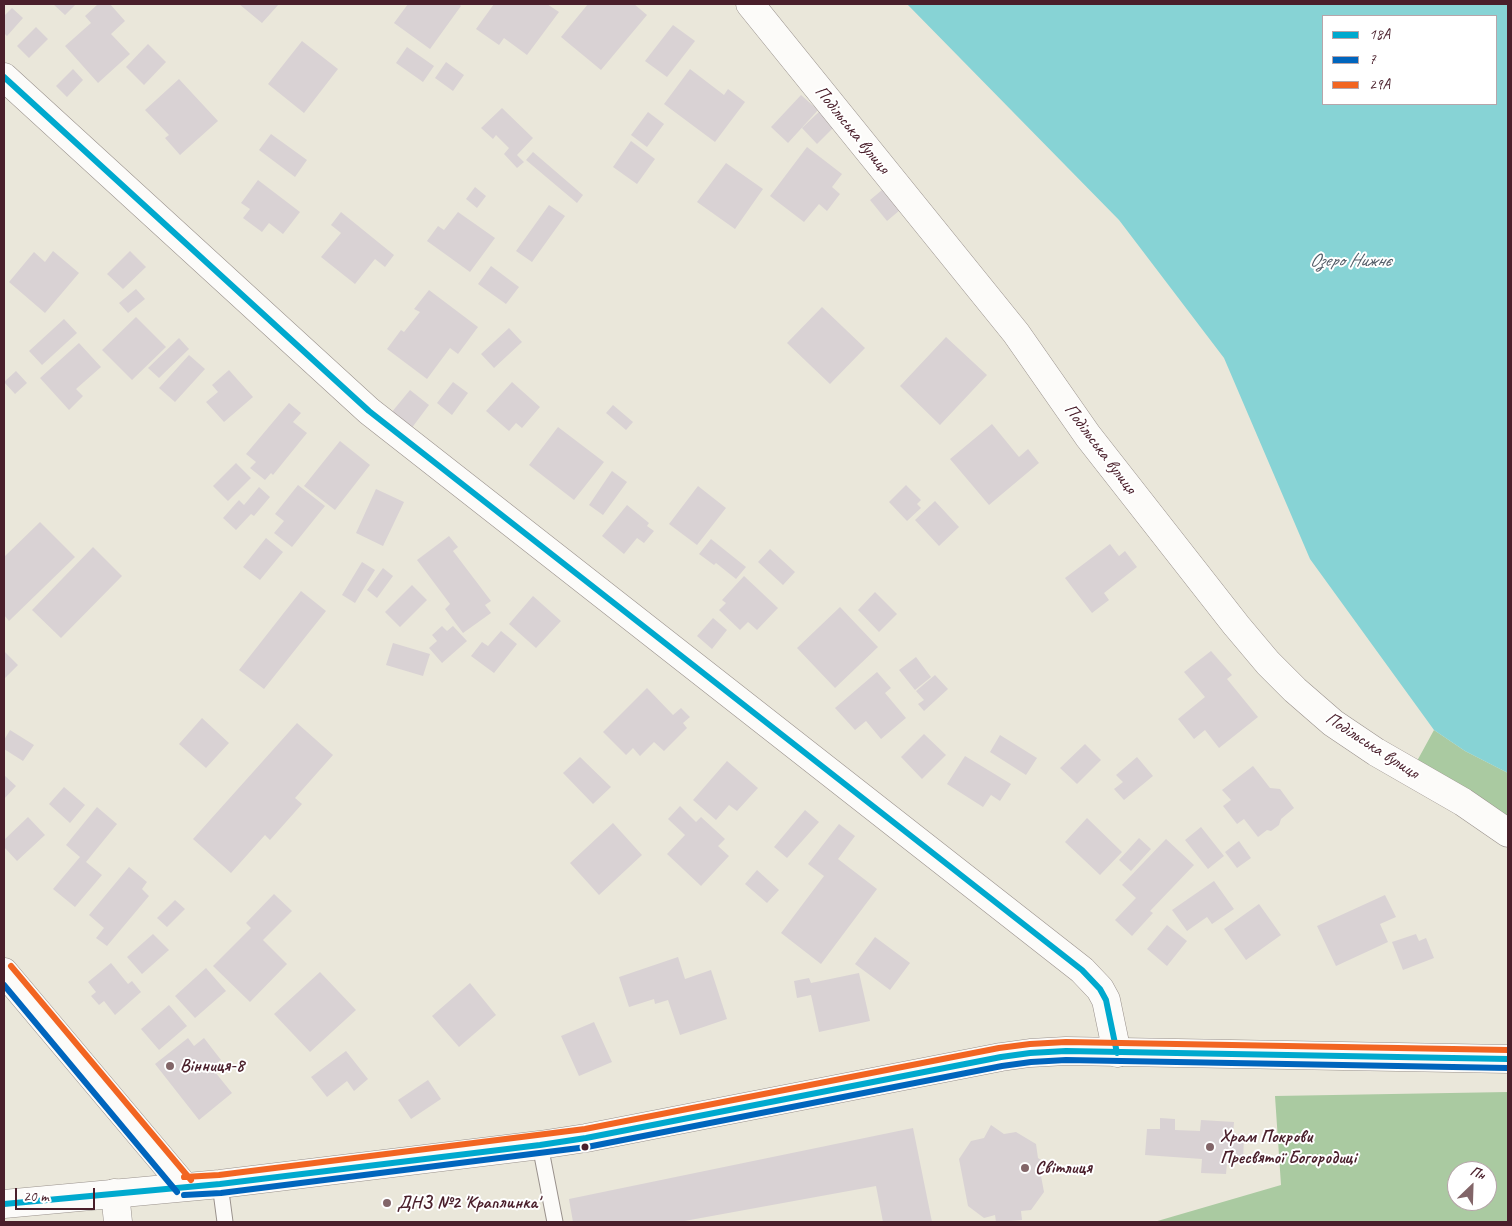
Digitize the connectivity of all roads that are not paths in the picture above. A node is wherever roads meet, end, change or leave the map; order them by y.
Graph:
1 (750, 4) edge
2 (4, 77) edge
3 (1508, 833) edge
4 (4, 972) edge
5 (1117, 1053) junction
6 (1508, 1059) edge
7 (540, 1145) junction
8 (220, 1184) junction
9 (184, 1186) junction
10 (115, 1193) junction
11 (4, 1204) edge
12 (118, 1222) edge
13 (225, 1222) edge
14 (555, 1222) edge

1 - 3 street, Подільська вулиця
2 - 5 street
4 - 9 street
5 - 6 street
5 - 7 street
7 - 8 street
7 - 14 lane
8 - 9 street
8 - 13 lane
9 - 10 street
10 - 11 street
10 - 12 street

